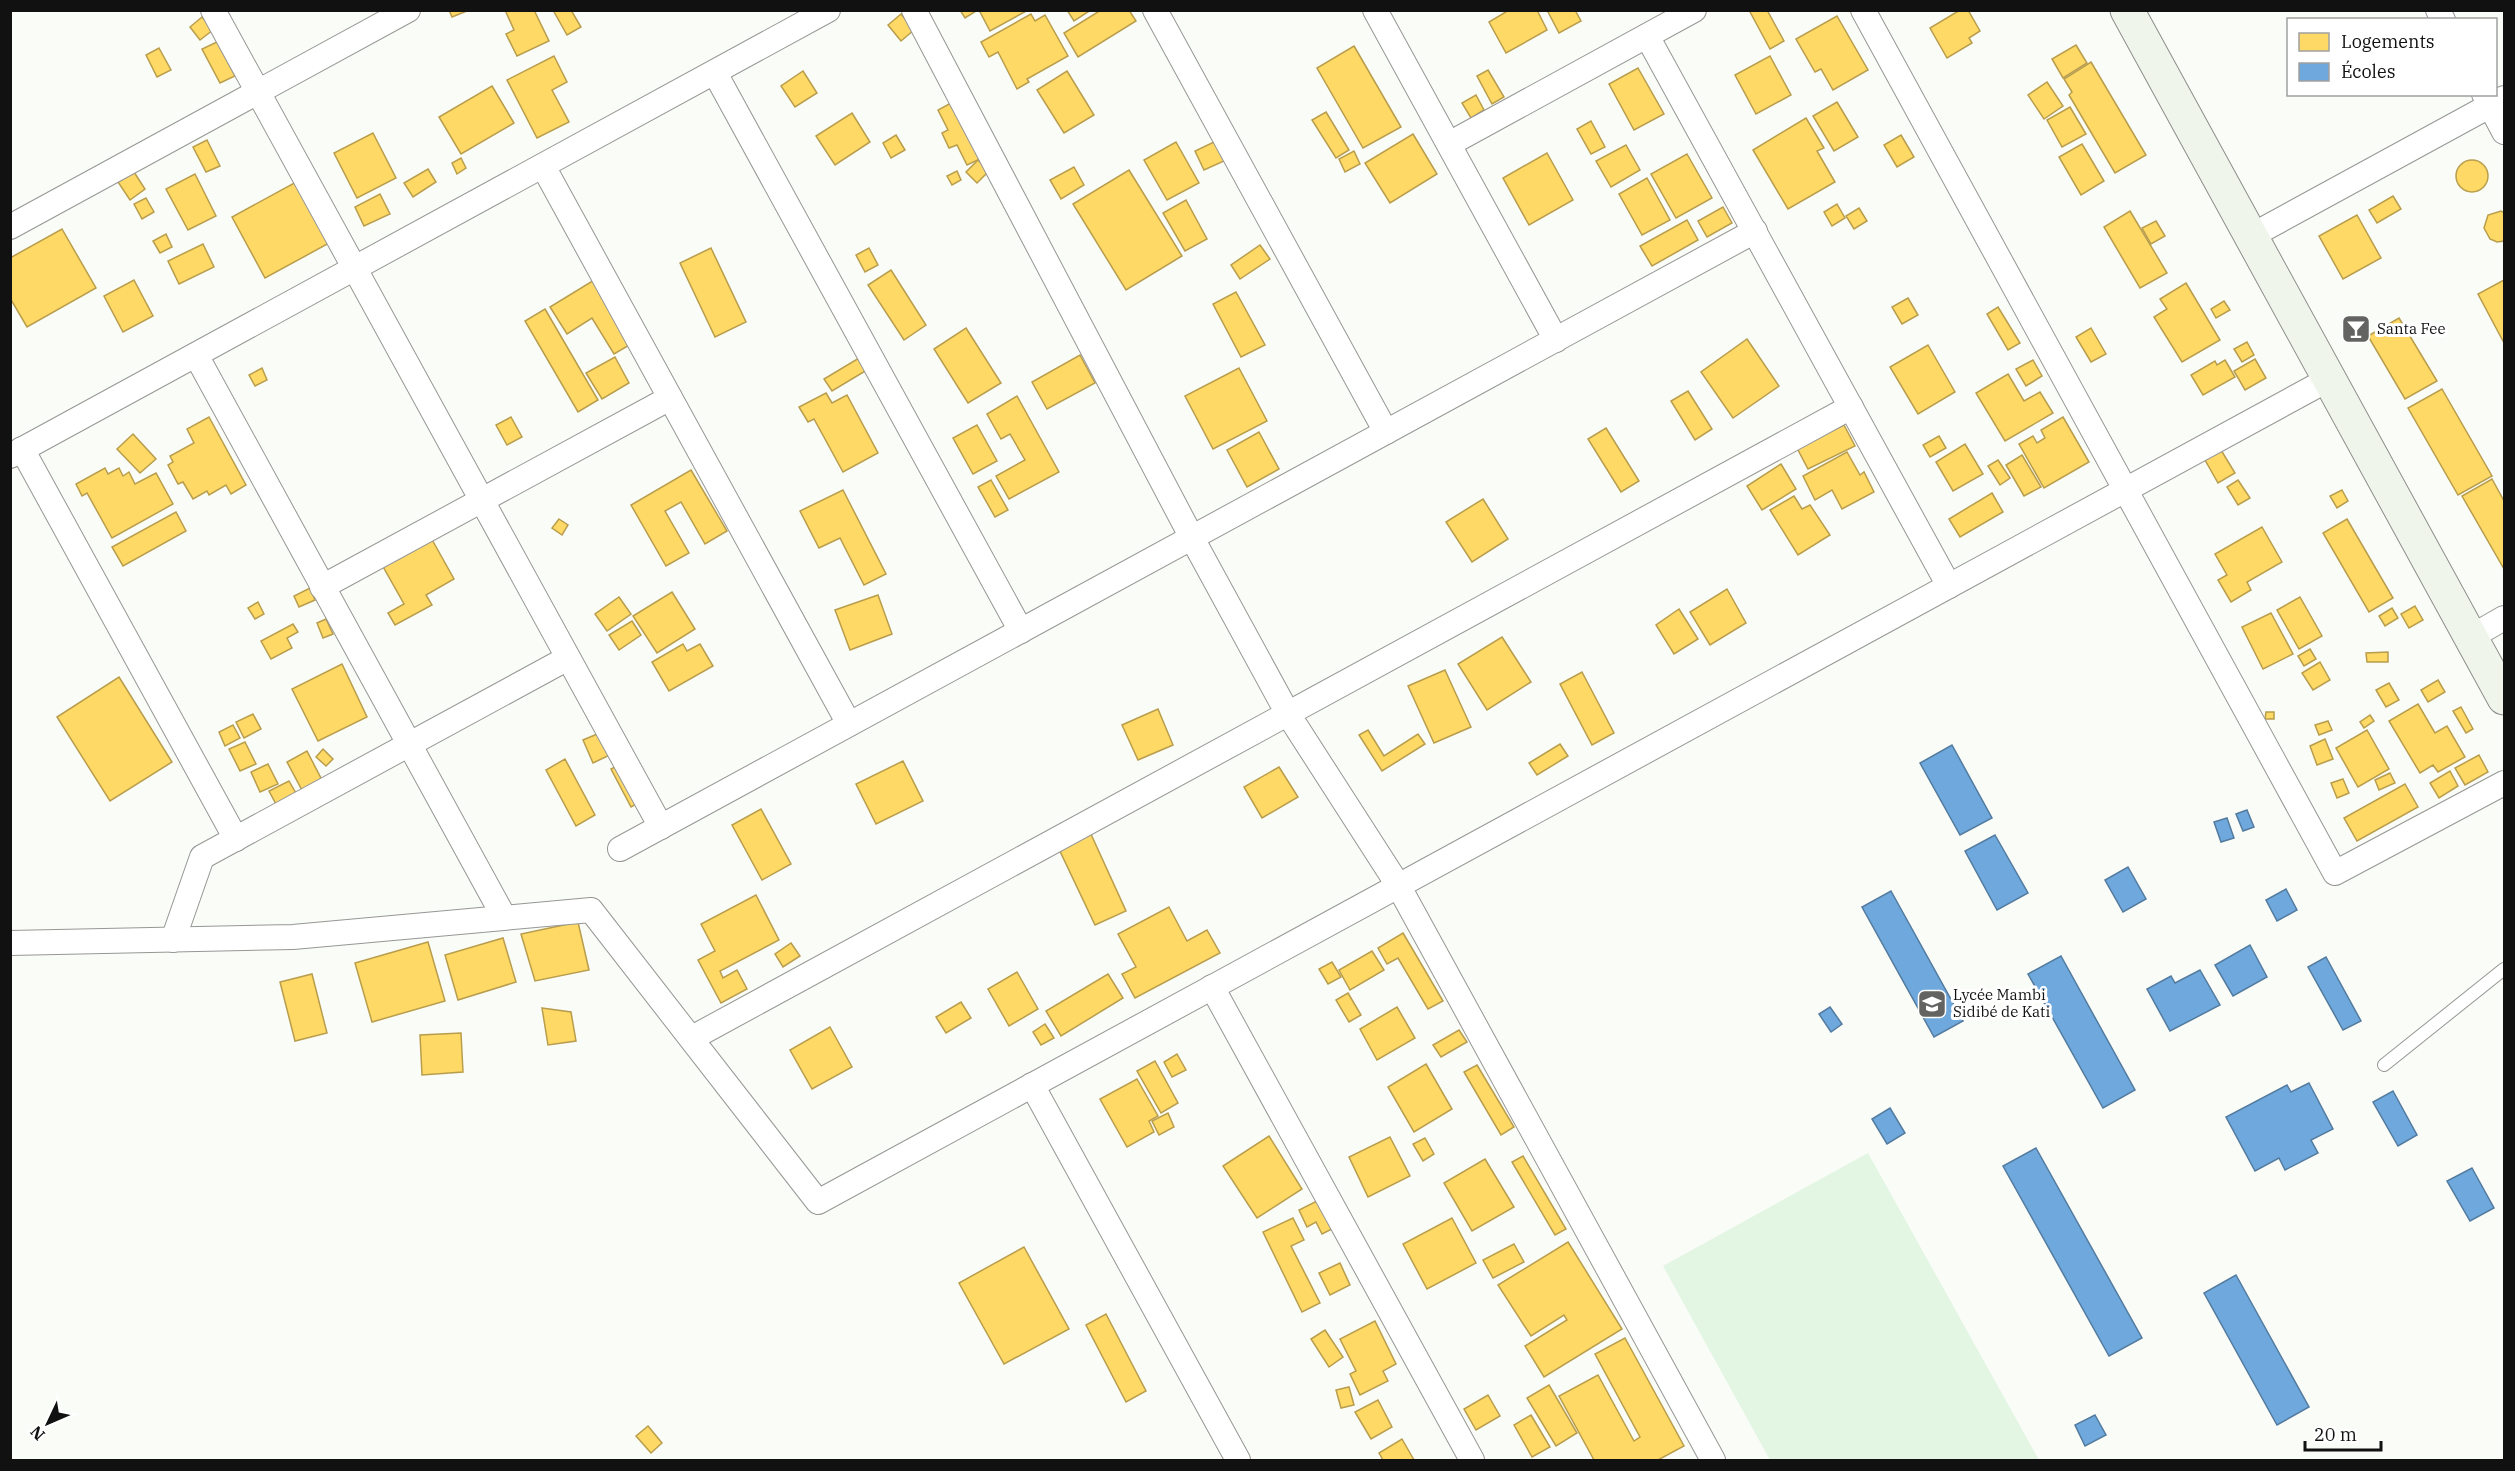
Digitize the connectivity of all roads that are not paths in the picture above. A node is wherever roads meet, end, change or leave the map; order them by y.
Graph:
1 (213, 10) edge
2 (408, 10) edge
3 (828, 10) edge
4 (914, 10) edge
5 (1155, 10) edge
6 (1376, 10) edge
7 (1694, 10) edge
8 (1863, 10) edge
9 (2127, 10) edge
10 (1647, 36) junction
11 (715, 73) junction
12 (258, 92) junction
13 (2493, 99) edge
14 (2505, 132) edge
15 (1449, 144) junction
16 (543, 166) junction
17 (10, 227) edge
18 (1755, 231) junction
19 (2251, 236) junction
20 (355, 269) junction
21 (1556, 340) junction
22 (196, 355) junction
23 (2329, 379) junction
24 (670, 398) junction
25 (1851, 407) junction
26 (1386, 432) junction
27 (16, 453) edge
28 (2125, 490) junction
29 (482, 501) junction
30 (1192, 538) junction
31 (1949, 586) junction
32 (322, 587) junction
33 (2505, 618) edge
34 (1021, 631) junction
35 (2471, 637) junction
36 (568, 658) junction
37 (2505, 698) edge
38 (1288, 714) junction
39 (849, 724) junction
40 (409, 745) junction
41 (2505, 783) edge
42 (661, 827) junction
43 (236, 839) junction
44 (620, 849) dead end
45 (1397, 886) junction
46 (504, 917) junction
47 (173, 940) junction
48 (10, 944) edge
49 (2505, 969) edge
50 (1212, 987) junction
51 (692, 1038) junction
52 (2384, 1065) dead end
53 (1032, 1084) junction
54 (1238, 1461) edge
55 (1472, 1461) edge
56 (1713, 1461) edge

1 - 12 street
2 - 12 street
3 - 11 street
4 - 30 street
5 - 26 street
6 - 15 street
7 - 10 street
8 - 28 street
9 - 19 main road
10 - 15 street
10 - 18 street
11 - 16 street
11 - 34 street
12 - 17 street
12 - 20 street
13 - 14 street
13 - 19 street
15 - 21 street
16 - 20 street
16 - 24 street
18 - 21 street
18 - 25 street
19 - 23 main road
20 - 22 street
20 - 29 street
21 - 26 street
22 - 27 street
22 - 32 street
23 - 28 street
23 - 35 main road
24 - 29 street
24 - 39 street
25 - 31 street
25 - 38 street
26 - 30 street
27 - 43 street
28 - 31 street
28 - 41 street
29 - 32 street
29 - 36 street
30 - 34 street
30 - 38 street
31 - 45 street
32 - 40 street
33 - 35 street
34 - 39 street
35 - 37 main road
36 - 40 street
36 - 42 street
38 - 45 street
38 - 51 street
39 - 42 street
40 - 43 street
40 - 46 street
42 - 44 street
43 - 47 street
45 - 50 street
45 - 56 street
46 - 47 street
46 - 51 street
47 - 48 street
49 - 52 lane
50 - 53 street
50 - 55 street
51 - 53 street
53 - 54 street

